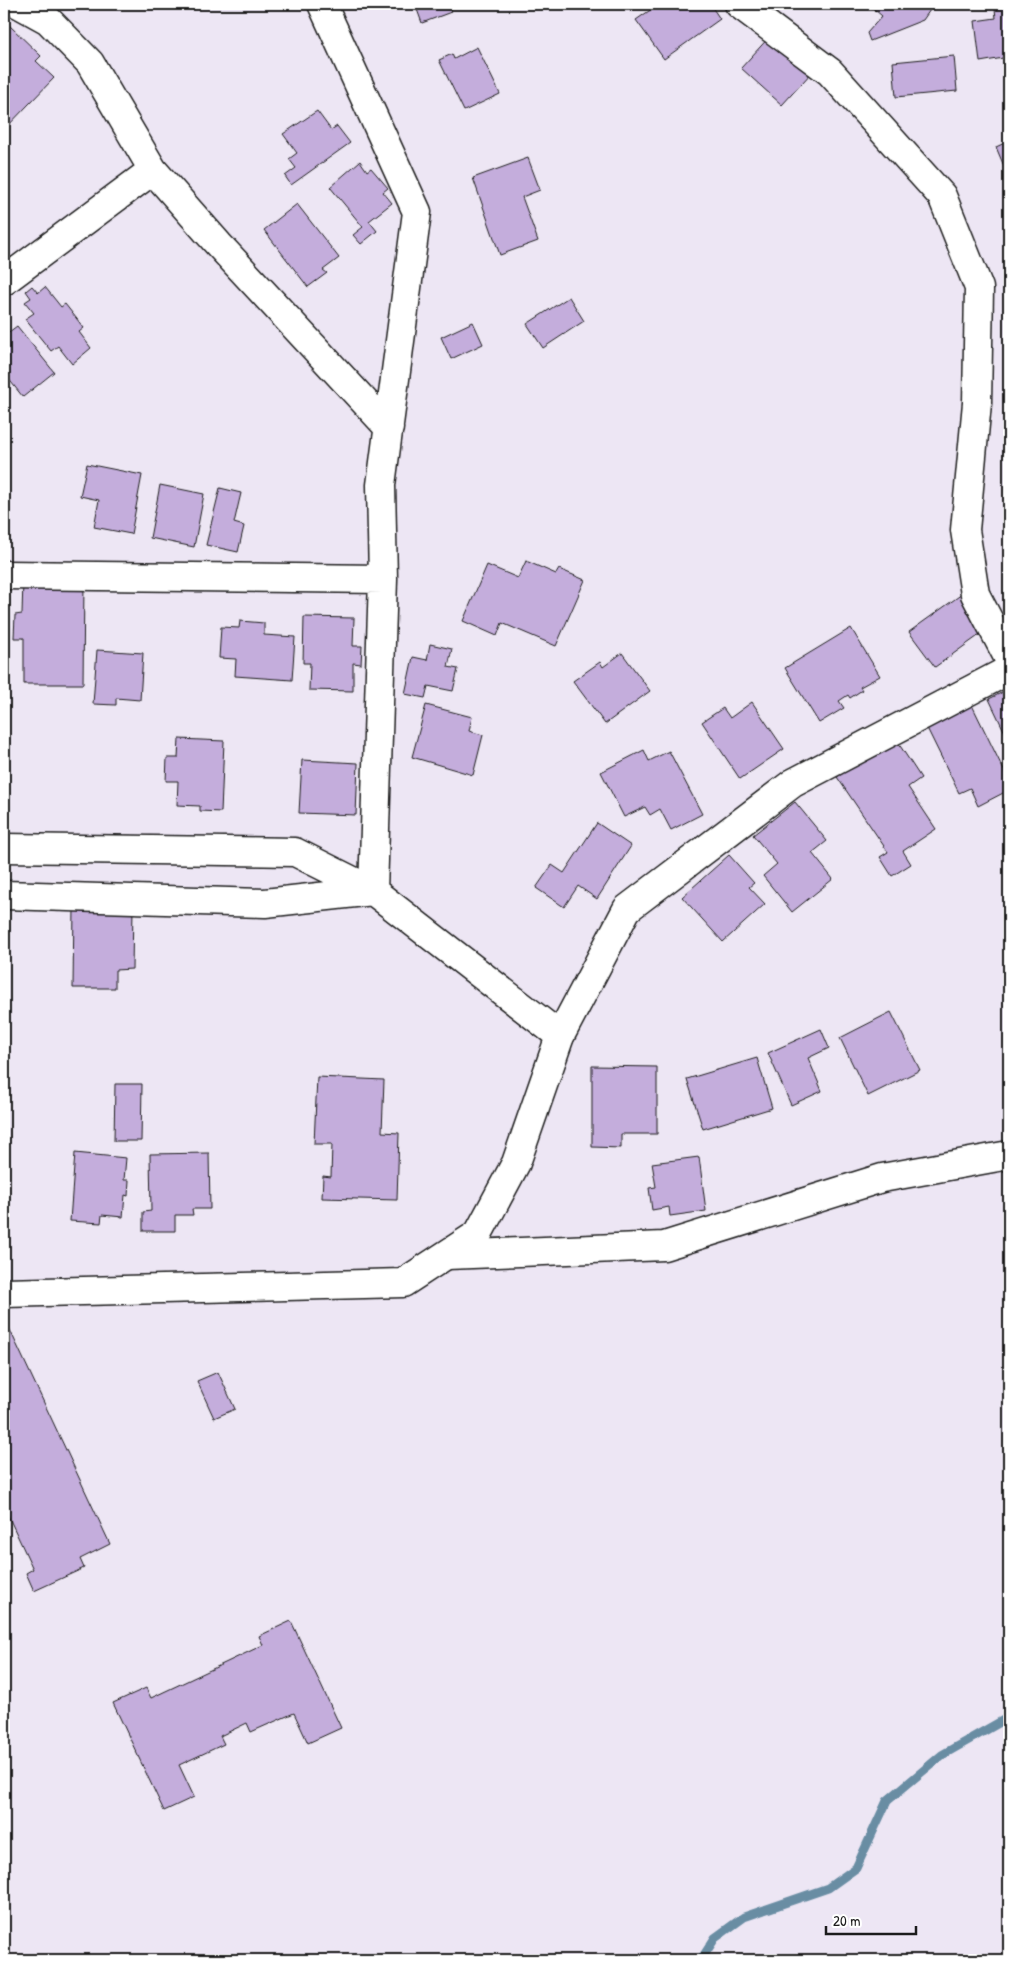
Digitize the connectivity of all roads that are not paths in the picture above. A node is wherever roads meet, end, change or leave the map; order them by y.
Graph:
1 (19, 4) edge
2 (322, 4) edge
3 (739, 4) edge
4 (153, 170) junction
5 (4, 281) edge
6 (389, 428) junction
7 (4, 575) edge
8 (383, 579) junction
9 (1009, 659) edge
10 (1009, 670) edge
11 (4, 848) edge
12 (373, 891) junction
13 (4, 895) edge
14 (560, 1036) junction
15 (1009, 1155) edge
16 (447, 1255) junction
17 (4, 1293) edge

1 - 4 street
2 - 6 street
3 - 9 street
4 - 5 street
4 - 6 street
6 - 8 street
7 - 8 street
8 - 12 street
10 - 14 street
11 - 12 street
12 - 13 street
12 - 14 street
14 - 16 street
15 - 16 street
16 - 17 street

